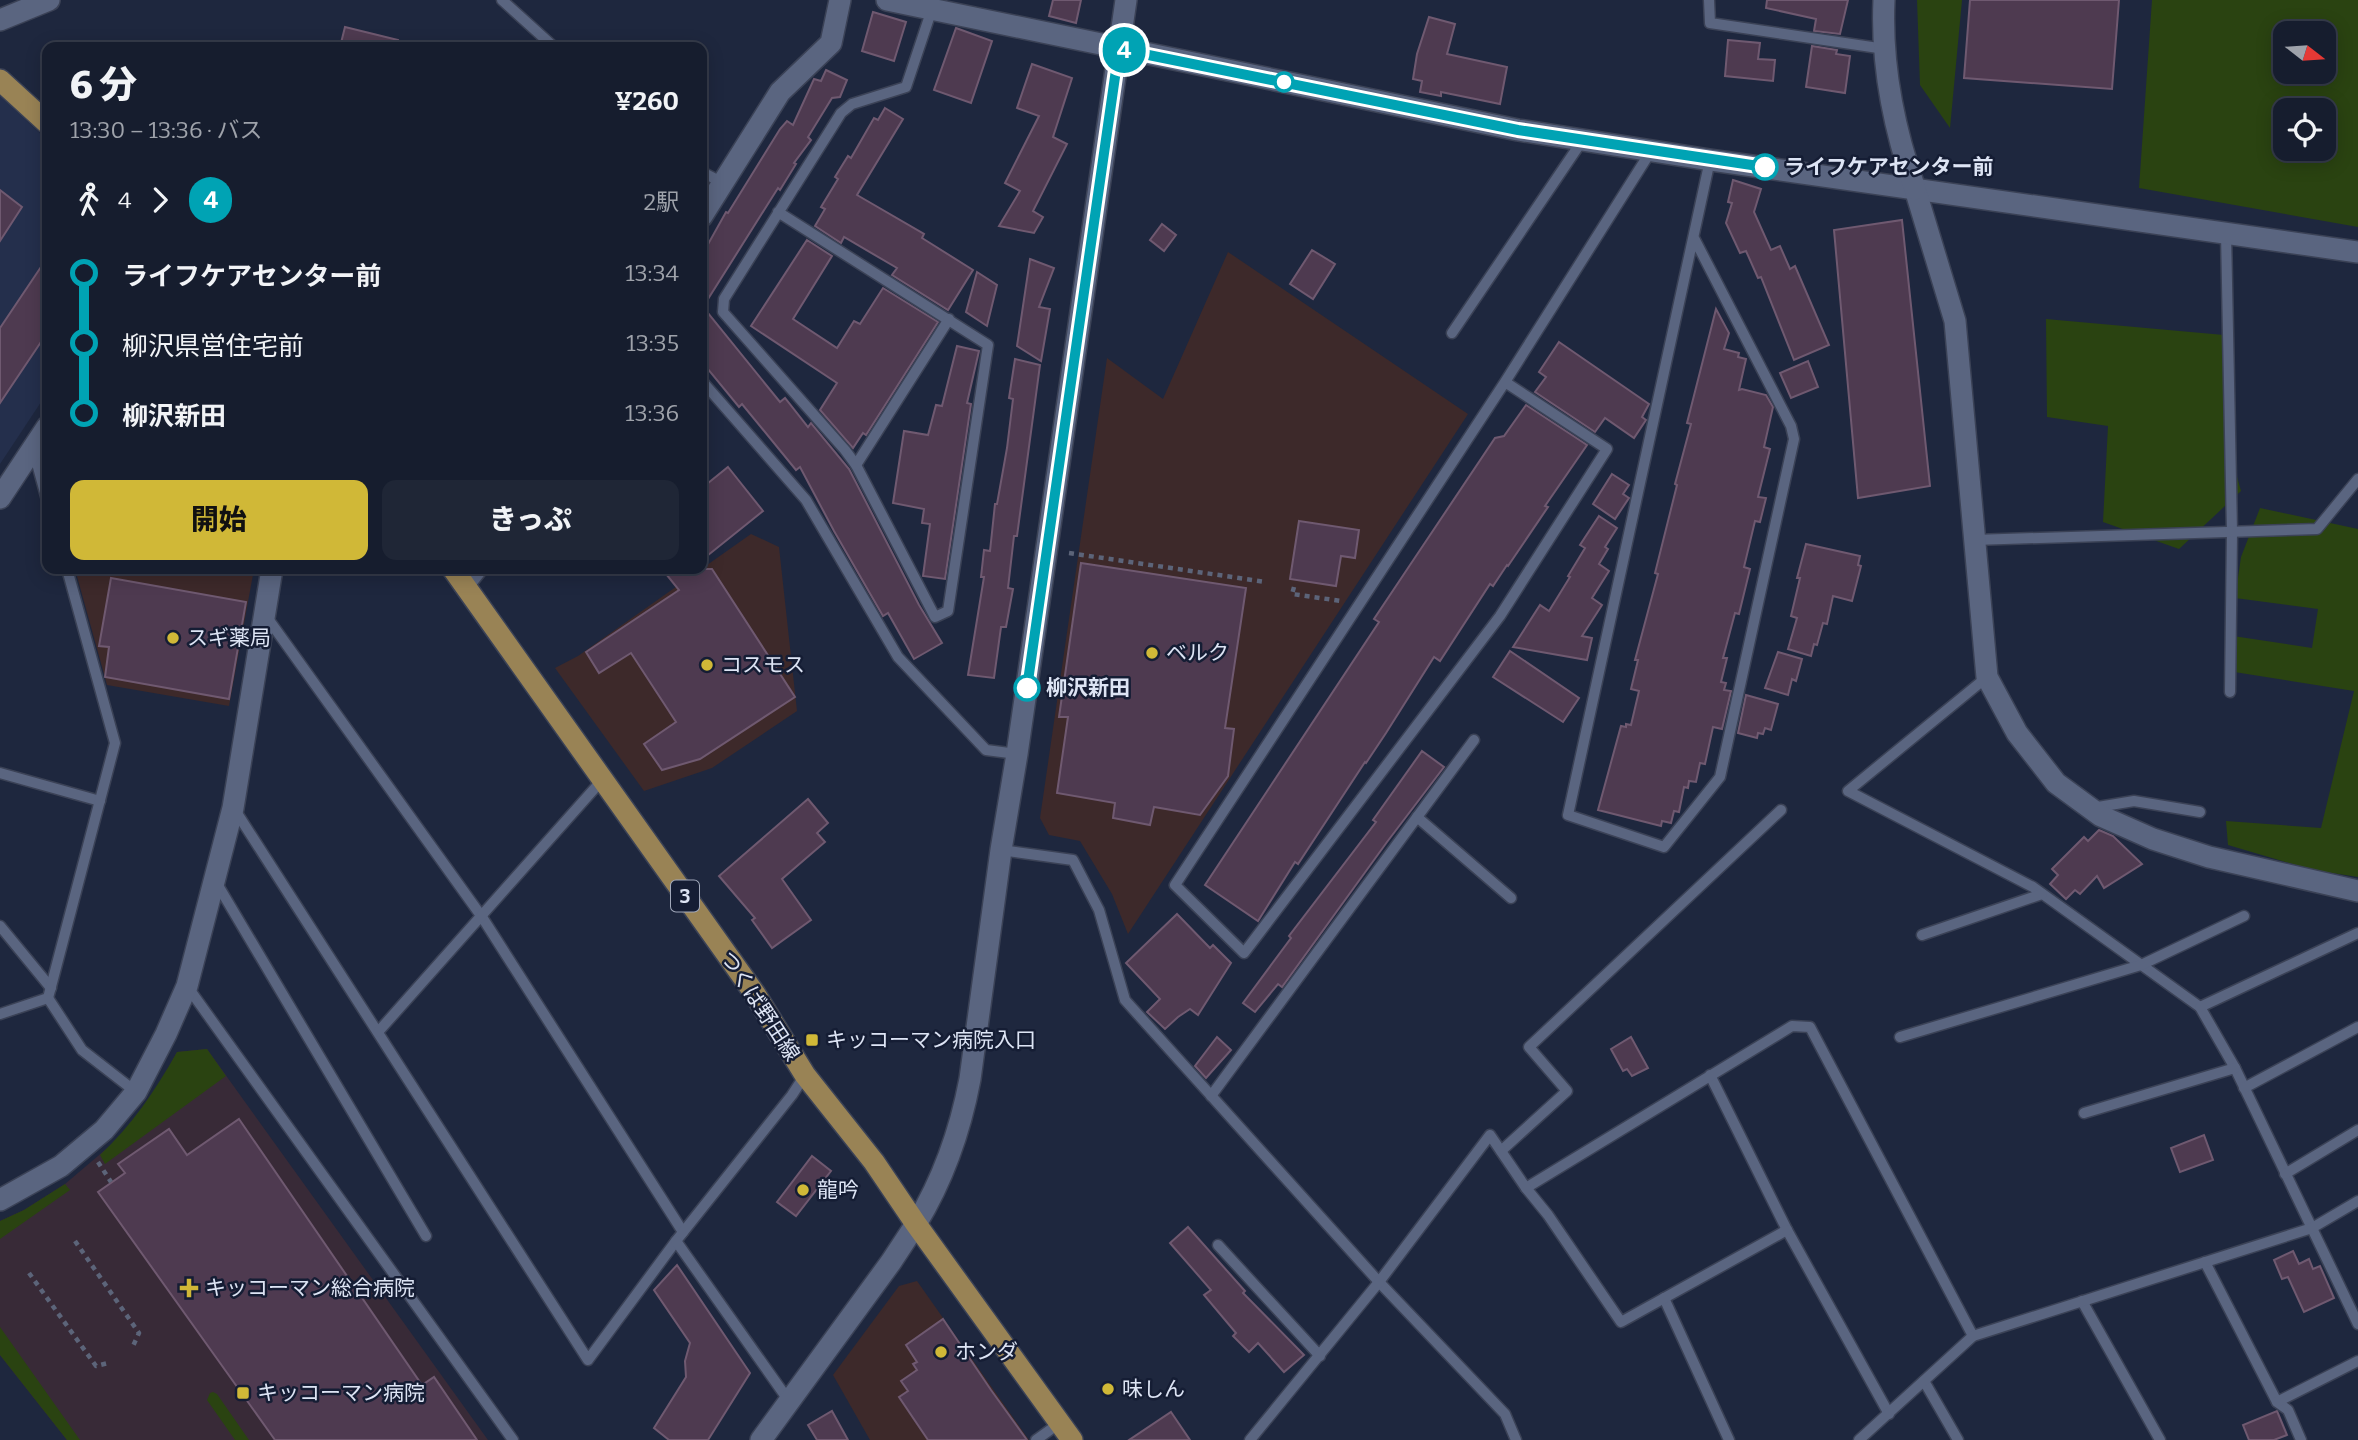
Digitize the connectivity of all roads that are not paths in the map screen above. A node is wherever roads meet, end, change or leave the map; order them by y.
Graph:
1 (49, 0) edge
2 (502, 0) edge
3 (840, 0) edge
4 (887, 0) edge
5 (1126, 0) edge
6 (1709, 0) edge
7 (1884, 0) edge
8 (932, 9) junction
9 (0, 20) edge
10 (548, 42) edge
11 (1119, 49) junction
12 (1885, 49) junction
13 (0, 80) edge
14 (42, 118) edge
15 (1582, 141) junction
16 (1651, 151) junction
17 (1710, 160) junction
18 (707, 175) edge
19 (723, 183) junction
20 (1915, 189) junction
21 (707, 208) edge
22 (778, 212) junction
23 (2226, 233) junction
24 (1694, 238) junction
25 (2358, 252) edge
26 (949, 319) junction
27 (1452, 333) dead end
28 (1505, 382) junction
29 (707, 387) edge
30 (42, 436) edge
31 (33, 449) junction
32 (856, 465) junction
33 (2358, 479) edge
34 (42, 482) edge
35 (0, 498) edge
36 (2232, 531) junction
37 (1974, 540) junction
38 (68, 574) edge
39 (271, 574) edge
40 (464, 574) edge
41 (264, 614) junction
42 (1987, 677) junction
43 (2230, 692) dead end
44 (1474, 740) dead end
45 (1017, 754) junction
46 (0, 774) edge
47 (603, 779) junction
48 (100, 801) junction
49 (233, 808) junction
50 (2091, 809) junction
51 (1781, 810) dead end
52 (2200, 813) dead end
53 (1417, 817) junction
54 (1001, 850) junction
55 (214, 879) junction
56 (2358, 891) edge
57 (2042, 894) junction
58 (1511, 898) dead end
59 (2244, 916) dead end
60 (482, 917) junction
61 (0, 926) edge
62 (2358, 933) edge
63 (1922, 936) dead end
64 (2141, 965) junction
65 (187, 986) junction
66 (49, 993) junction
67 (2200, 1007) junction
68 (0, 1014) edge
69 (2358, 1027) edge
70 (378, 1032) junction
71 (1900, 1037) dead end
72 (2235, 1068) junction
73 (805, 1075) junction
74 (1710, 1075) junction
75 (2244, 1088) junction
76 (136, 1092) junction
77 (1211, 1097) junction
78 (2084, 1113) dead end
79 (2358, 1130) edge
80 (1501, 1151) junction
81 (2285, 1174) junction
82 (1526, 1188) junction
83 (0, 1199) edge
84 (2358, 1201) edge
85 (916, 1224) junction
86 (2312, 1228) junction
87 (1787, 1230) junction
88 (426, 1236) dead end
89 (679, 1237) junction
90 (1218, 1245) dead end
91 (2206, 1262) junction
92 (1379, 1282) junction
93 (1664, 1298) junction
94 (2082, 1301) junction
95 (2357, 1319) edge
96 (1973, 1336) junction
97 (1320, 1356) junction
98 (2358, 1361) edge
99 (1924, 1381) junction
100 (789, 1401) junction
101 (2277, 1402) junction
102 (1889, 1414) junction
103 (1067, 1431) edge
104 (513, 1440) edge
105 (761, 1440) edge
106 (1036, 1440) edge
107 (1250, 1440) edge
108 (1516, 1440) edge
109 (1729, 1440) edge
110 (1859, 1440) edge
111 (1958, 1440) edge
112 (2160, 1440) edge
113 (2301, 1440) edge

1 - 9 street
2 - 10 lane
3 - 19 street
4 - 8 street
5 - 11 street
6 - 12 lane
7 - 12 street
8 - 11 street
8 - 22 lane
11 - 15 street
11 - 45 street
12 - 20 street
13 - 14 main road
15 - 16 street
15 - 27 lane
16 - 17 street
16 - 28 lane
17 - 20 street
17 - 24 lane
18 - 19 lane
19 - 21 street
20 - 23 street
20 - 37 street
22 - 26 lane
22 - 32 lane
23 - 25 street
23 - 36 lane
24 - 24 lane
26 - 32 lane
26 - 32 lane
28 - 28 lane
29 - 45 lane
30 - 31 street
31 - 34 lane
31 - 35 street
33 - 36 lane
36 - 37 lane
36 - 43 lane
37 - 42 street
38 - 48 lane
39 - 41 street
40 - 47 main road, つくば野田線 / 3
41 - 49 street
41 - 60 lane
42 - 50 street
42 - 57 lane
44 - 53 lane
45 - 54 street
46 - 48 lane
47 - 60 lane
47 - 73 main road, つくば野田線 / 3
48 - 66 lane
49 - 55 street
49 - 70 lane
50 - 52 lane
50 - 56 street
51 - 80 lane
53 - 58 lane
53 - 77 lane
54 - 77 lane
54 - 85 street
55 - 65 street
55 - 88 lane
57 - 63 lane
57 - 64 lane
59 - 64 lane
60 - 70 lane
60 - 89 lane
61 - 66 lane
62 - 67 lane
64 - 67 lane
64 - 71 lane
65 - 76 street
65 - 104 lane
66 - 68 lane
66 - 76 lane
67 - 72 lane
69 - 75 lane
70 - 89 lane
72 - 75 lane
72 - 78 lane
73 - 85 main road, つくば野田線 / 3
73 - 89 lane
74 - 82 lane
74 - 87 lane
74 - 96 lane
75 - 81 lane
76 - 83 street
77 - 92 lane
79 - 81 lane
80 - 82 lane
80 - 92 lane
81 - 86 lane
82 - 93 lane
84 - 86 lane
85 - 100 street
85 - 103 main road, つくば野田線 / 3
86 - 91 lane
86 - 95 lane
87 - 93 lane
87 - 102 lane
89 - 100 lane
90 - 97 lane
91 - 94 lane
91 - 101 lane
92 - 97 lane
92 - 108 lane
93 - 109 lane
94 - 96 lane
94 - 112 lane
96 - 99 lane
97 - 107 lane
98 - 101 lane
99 - 102 lane
99 - 111 lane
100 - 105 street
101 - 113 lane
102 - 110 lane
103 - 106 lane

